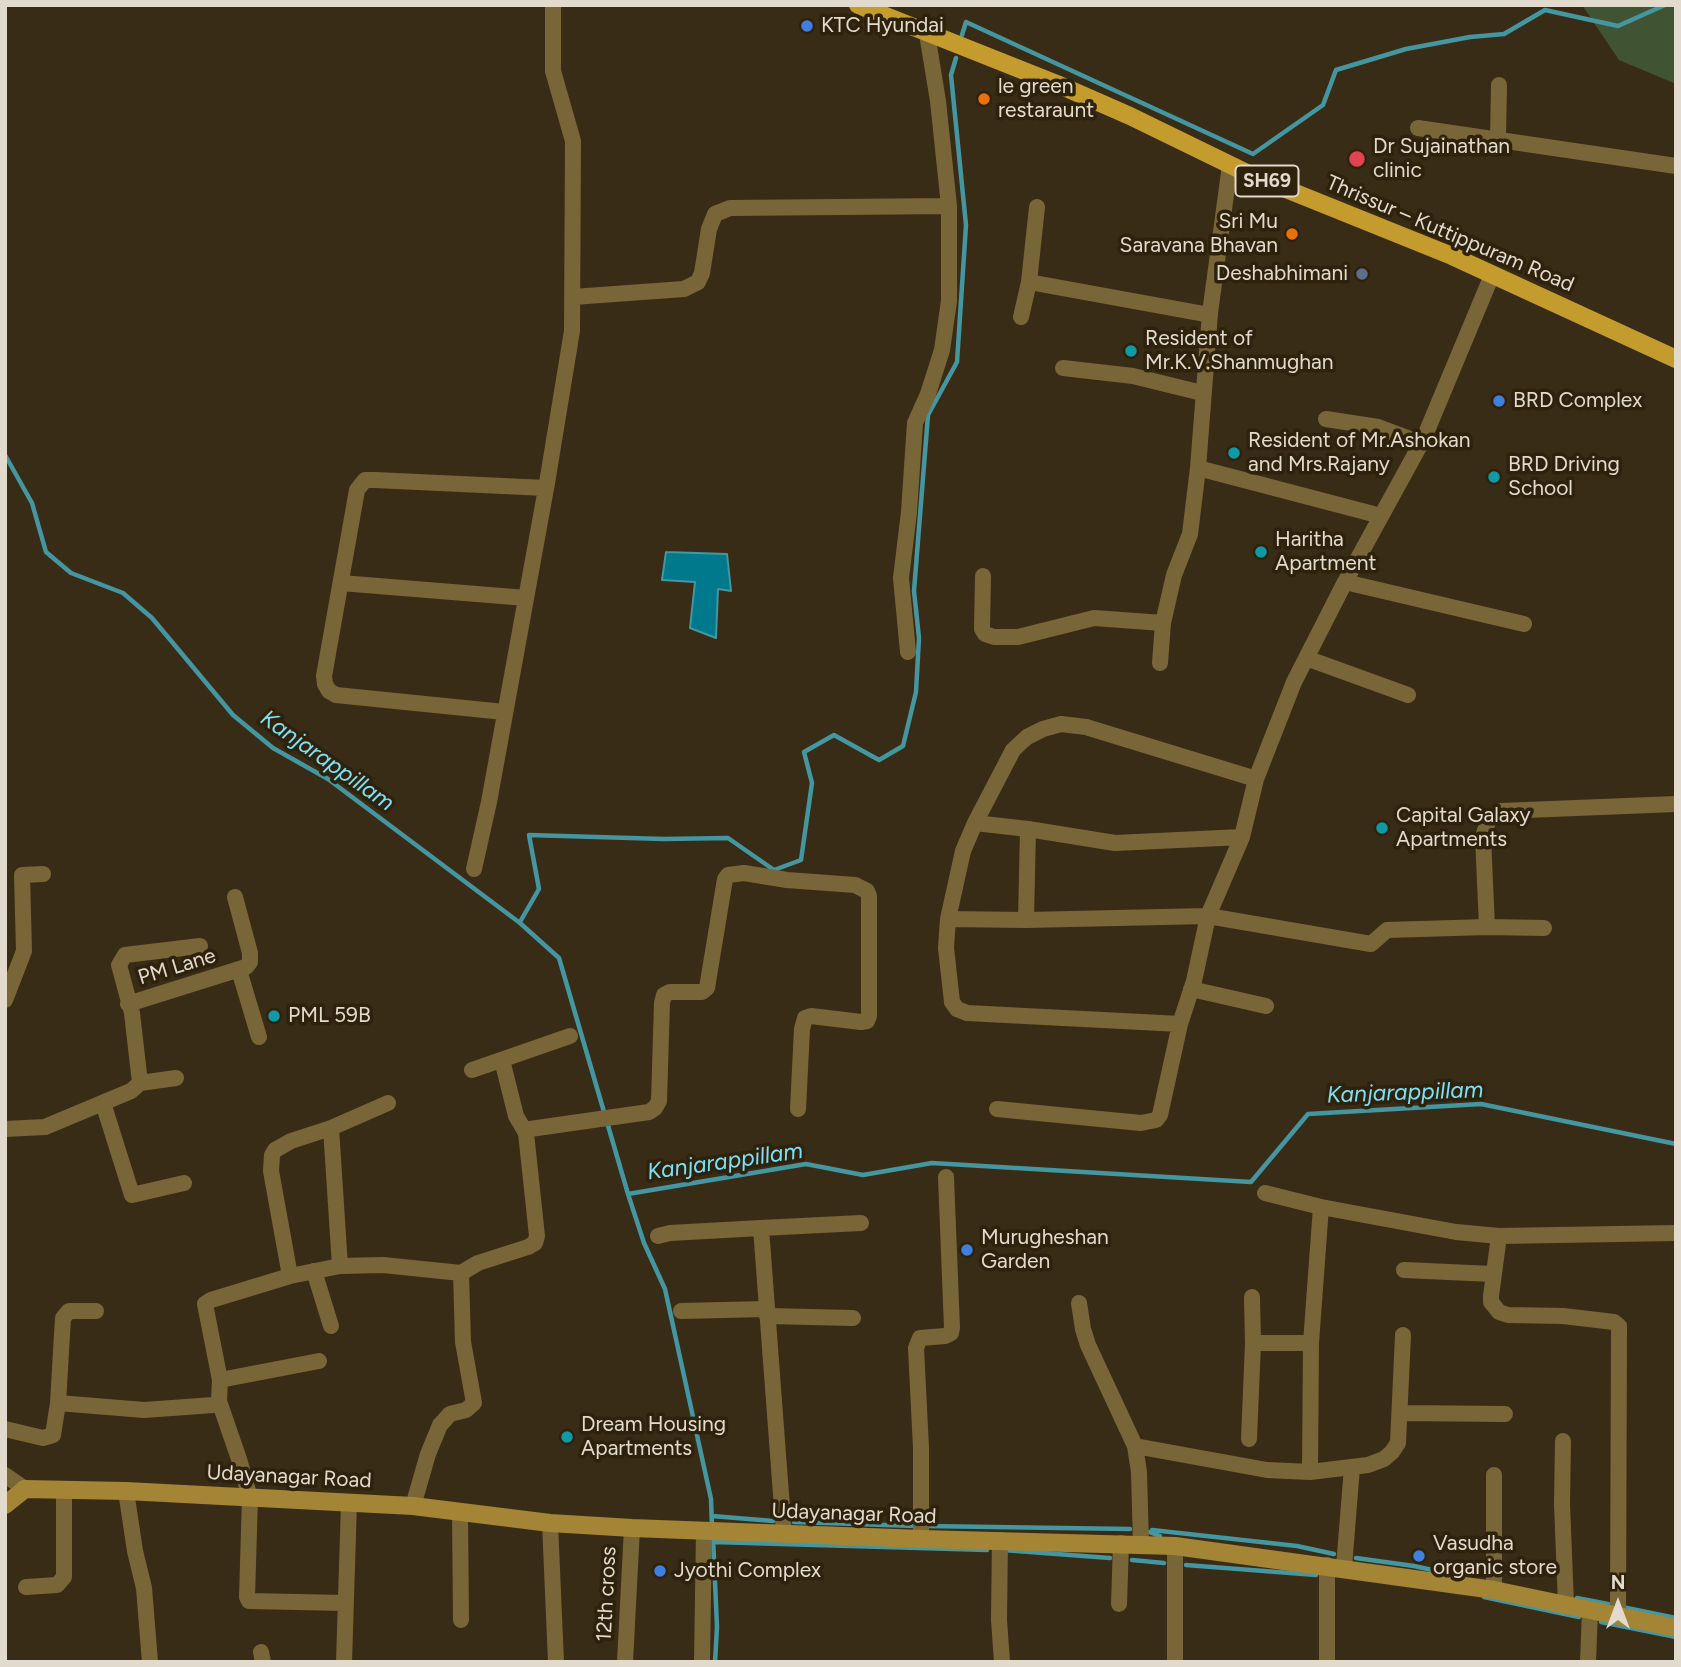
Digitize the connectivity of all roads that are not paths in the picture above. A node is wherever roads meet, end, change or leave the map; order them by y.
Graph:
1 (553, 5) edge
2 (858, 5) edge
3 (927, 34) junction
4 (1499, 85) dead end
5 (1418, 128) dead end
6 (1498, 138) junction
7 (1230, 165) junction
8 (1676, 166) edge
9 (949, 206) junction
10 (1037, 206) dead end
11 (1492, 275) junction
12 (1029, 282) junction
13 (573, 297) junction
14 (1210, 315) junction
15 (1021, 317) dead end
16 (1676, 359) edge
17 (1063, 368) dead end
18 (1202, 393) junction
19 (1326, 419) dead end
20 (1421, 443) junction
21 (1198, 468) junction
22 (546, 488) junction
23 (1381, 516) junction
24 (983, 576) dead end
25 (1345, 582) junction
26 (341, 583) junction
27 (526, 598) junction
28 (1163, 623) junction
29 (1524, 624) dead end
30 (908, 652) dead end
31 (1306, 658) junction
32 (1160, 663) dead end
33 (1408, 695) dead end
34 (505, 712) junction
35 (1256, 779) junction
36 (1676, 804) edge
37 (975, 823) junction
38 (1028, 829) junction
39 (1242, 837) junction
40 (474, 869) dead end
41 (43, 874) dead end
42 (235, 897) dead end
43 (1208, 916) junction
44 (948, 919) junction
45 (1026, 920) junction
46 (1487, 928) junction
47 (1544, 928) dead end
48 (200, 946) dead end
49 (239, 970) junction
50 (1191, 989) junction
51 (5, 1000) edge
52 (128, 1004) junction
53 (1266, 1006) dead end
54 (1180, 1024) junction
55 (259, 1037) dead end
56 (570, 1037) dead end
57 (502, 1060) junction
58 (472, 1070) dead end
59 (176, 1078) dead end
60 (140, 1083) junction
61 (388, 1102) dead end
62 (103, 1103) junction
63 (798, 1109) dead end
64 (998, 1109) dead end
65 (331, 1128) junction
66 (5, 1129) edge
67 (526, 1133) junction
68 (946, 1177) dead end
69 (184, 1183) dead end
70 (1265, 1193) dead end
71 (1321, 1208) junction
72 (861, 1223) dead end
73 (761, 1228) junction
74 (1676, 1233) edge
75 (658, 1236) dead end
76 (1499, 1236) junction
77 (340, 1266) junction
78 (1404, 1270) dead end
79 (314, 1271) junction
80 (461, 1273) junction
81 (1493, 1274) junction
82 (290, 1276) junction
83 (1252, 1297) dead end
84 (1079, 1303) dead end
85 (96, 1311) dead end
86 (681, 1311) dead end
87 (767, 1312) junction
88 (853, 1318) dead end
89 (331, 1326) dead end
90 (1403, 1335) dead end
91 (1253, 1343) junction
92 (1311, 1343) junction
93 (319, 1361) dead end
94 (220, 1380) junction
95 (219, 1401) junction
96 (58, 1403) junction
97 (1400, 1413) junction
98 (1505, 1414) dead end
99 (5, 1429) edge
100 (1249, 1440) dead end
101 (1563, 1441) dead end
102 (1135, 1446) junction
103 (1352, 1467) junction
104 (1310, 1472) junction
105 (5, 1475) edge
106 (1494, 1475) dead end
107 (24, 1489) junction
108 (64, 1490) junction
109 (126, 1491) junction
110 (250, 1498) junction
111 (349, 1503) junction
112 (5, 1505) edge
113 (413, 1506) junction
114 (460, 1512) junction
115 (550, 1523) junction
116 (632, 1528) junction
117 (710, 1531) junction
118 (784, 1534) junction
119 (921, 1539) junction
120 (1121, 1544) junction
121 (1141, 1544) junction
122 (1175, 1546) junction
123 (999, 1548) junction
124 (1336, 1566) junction
125 (26, 1587) dead end
126 (1494, 1590) junction
127 (345, 1603) junction
128 (1119, 1604) dead end
129 (1566, 1605) junction
130 (1590, 1609) junction
131 (1618, 1615) junction
132 (461, 1620) dead end
133 (1676, 1628) edge
134 (150, 1662) edge
135 (344, 1662) edge
136 (556, 1662) edge
137 (625, 1662) edge
138 (702, 1662) edge
139 (1002, 1662) edge
140 (1175, 1662) edge
141 (1327, 1662) edge
142 (1588, 1662) edge

1 - 13 street
2 - 3 main road, Thrissur – Kuttippuram Road / SH69
3 - 7 main road, Thrissur – Kuttippuram Road / SH69
3 - 9 street
4 - 6 street
5 - 6 street
6 - 8 street
7 - 11 main road, Thrissur – Kuttippuram Road / SH69
7 - 14 street
9 - 13 street
9 - 30 street
10 - 12 street
11 - 16 main road, Thrissur – Kuttippuram Road / SH69
11 - 20 street
12 - 14 street
12 - 15 street
13 - 22 street
14 - 18 street
17 - 18 street
18 - 21 street
19 - 20 street
20 - 23 street
21 - 23 street
21 - 28 street
22 - 26 street
22 - 27 street
23 - 25 street
24 - 28 street
25 - 29 street
25 - 31 street
26 - 27 street
26 - 34 street
27 - 34 street
28 - 32 street
31 - 33 street
31 - 35 street
34 - 40 street
35 - 37 street
35 - 39 street
36 - 46 street
37 - 38 street
37 - 44 street
38 - 39 street
38 - 45 street
39 - 43 street
41 - 51 street
42 - 49 street, PM Lane
43 - 45 street
43 - 46 street
43 - 50 street
44 - 45 street
44 - 54 street
46 - 47 street
48 - 52 street, PM Lane
49 - 52 street, PM Lane
49 - 55 street, PM Lane
50 - 53 street
50 - 54 street
52 - 60 street, PM Lane
54 - 64 street
56 - 57 street
57 - 58 street
57 - 67 street
59 - 60 street
60 - 62 street
61 - 65 street
62 - 66 street
62 - 69 street
63 - 67 street
65 - 77 street
65 - 82 street
67 - 80 street
68 - 119 street
70 - 71 street
71 - 76 street
71 - 92 street
72 - 73 street
73 - 75 street
73 - 87 street
74 - 76 street
76 - 81 street
77 - 79 street
77 - 80 street
78 - 81 street
79 - 82 street
79 - 89 street
80 - 113 street
81 - 131 street
82 - 94 street
83 - 91 street
84 - 102 street
85 - 96 street
86 - 87 street
87 - 88 street
87 - 118 street
90 - 97 street
91 - 92 street
91 - 100 street
92 - 104 street
93 - 94 street
94 - 95 street
95 - 96 street
95 - 110 street
96 - 99 street
97 - 98 street
97 - 103 street
101 - 129 street
102 - 104 street
102 - 121 street
103 - 104 street
103 - 124 street
105 - 107 street
106 - 126 street
107 - 108 street, Udayanagar Road
107 - 112 street
108 - 109 street, Udayanagar Road
108 - 125 street
109 - 110 street, Udayanagar Road
109 - 134 street
110 - 111 street, Udayanagar Road
110 - 127 street
111 - 113 street, Udayanagar Road
111 - 127 street
113 - 114 street, Udayanagar Road
114 - 115 street, Udayanagar Road
114 - 132 street
115 - 116 street, Udayanagar Road
115 - 136 street
116 - 117 street, Udayanagar Road
116 - 137 street, 12th cross
117 - 118 street, Udayanagar Road
117 - 138 street
118 - 119 street, Udayanagar Road
119 - 123 street, Udayanagar Road
120 - 121 street, Udayanagar Road
120 - 123 street, Udayanagar Road
120 - 128 street
121 - 122 street, Udayanagar Road
122 - 124 street, Udayanagar Road
122 - 140 street
123 - 139 street
124 - 126 street, Udayanagar Road
124 - 141 street
126 - 129 street, Udayanagar Road
127 - 135 street
129 - 130 street, Udayanagar Road
130 - 131 street, Udayanagar Road
130 - 142 street
131 - 133 street, Udayanagar Road

